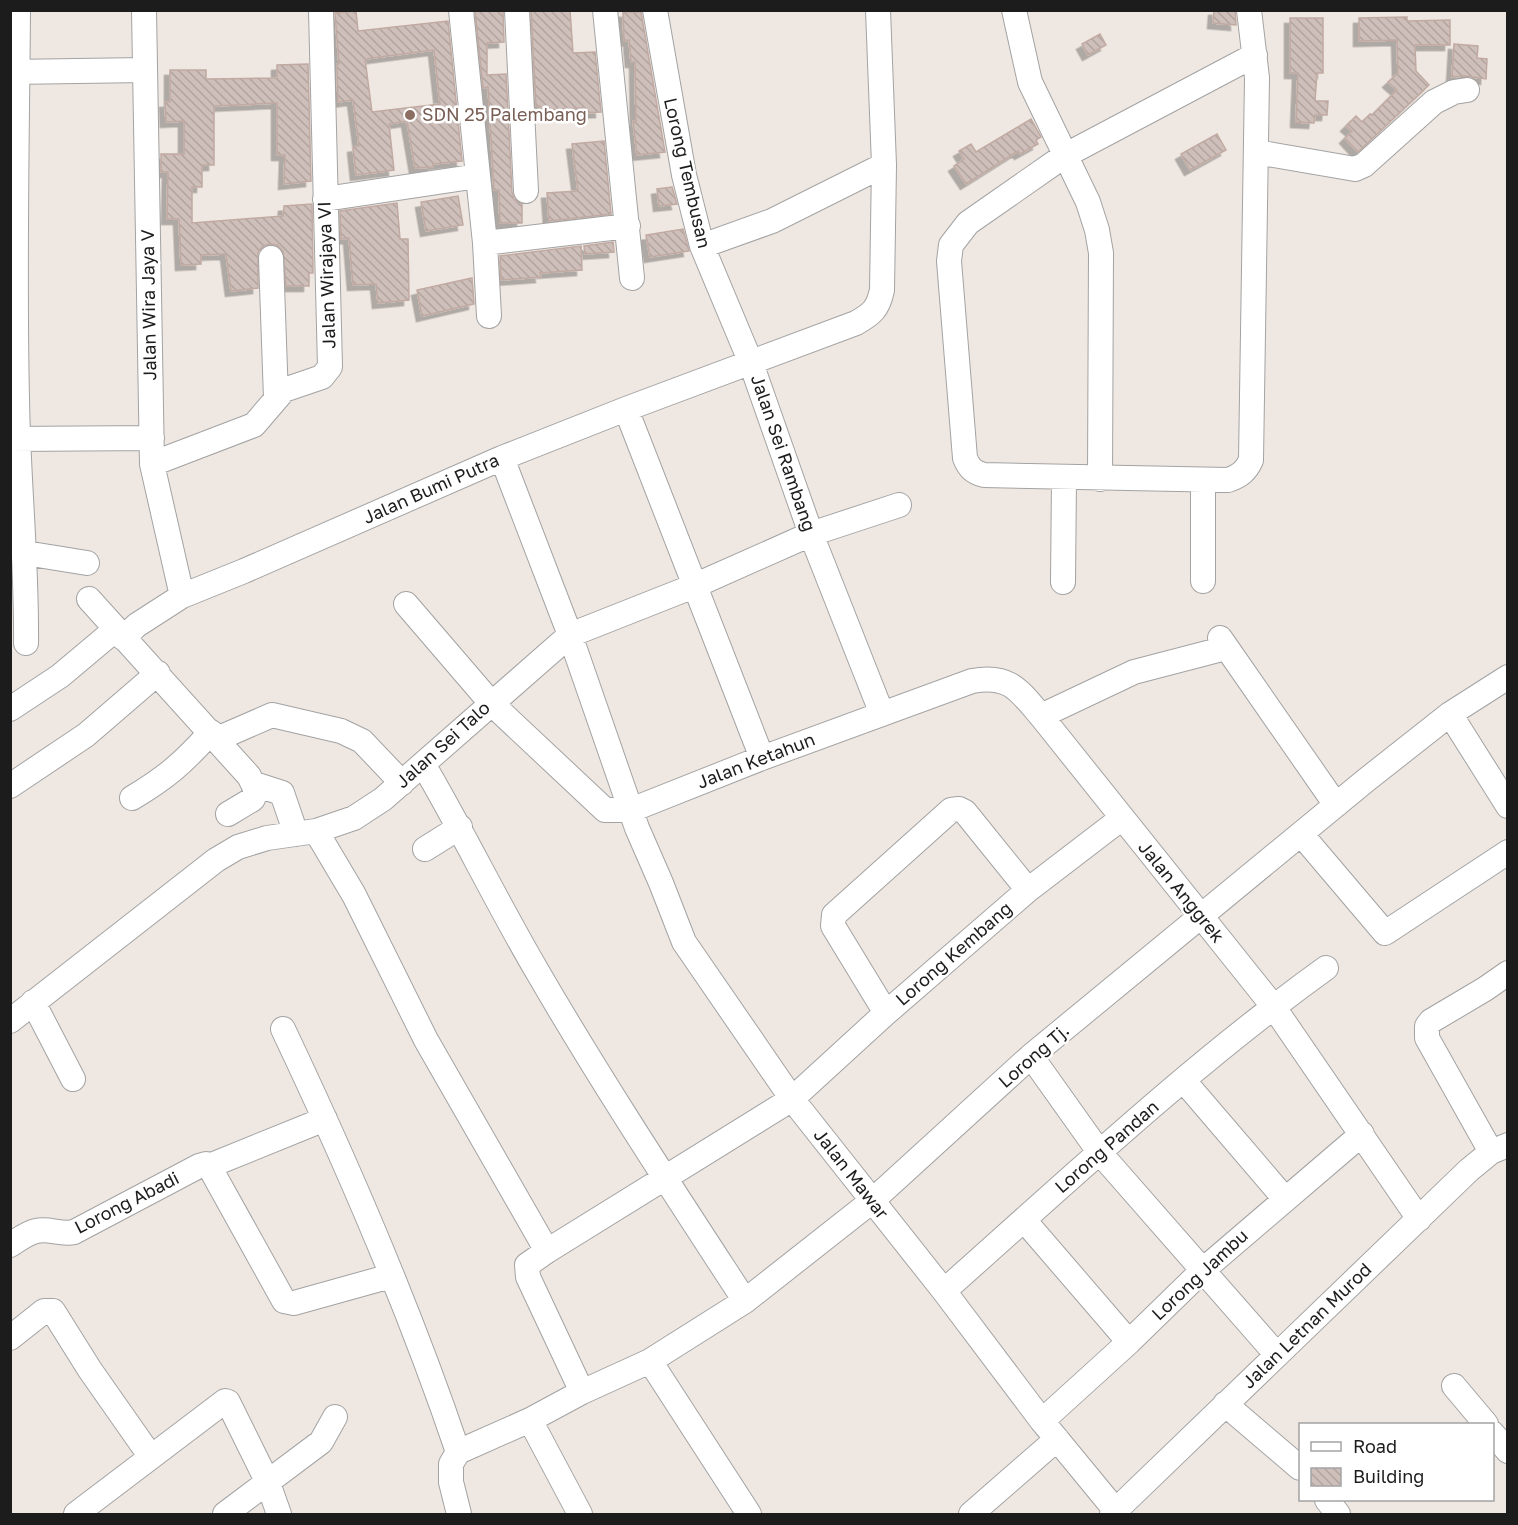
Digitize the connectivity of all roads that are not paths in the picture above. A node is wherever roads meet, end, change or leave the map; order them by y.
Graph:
1 (18, 10) edge
2 (144, 10) edge
3 (321, 10) edge
4 (461, 10) edge
5 (517, 10) edge
6 (605, 10) edge
7 (655, 10) edge
8 (878, 10) edge
9 (1014, 10) edge
10 (1249, 10) edge
11 (1255, 55) junction
12 (145, 70) junction
13 (14, 72) edge
14 (1467, 90) dead end
15 (1256, 152) junction
16 (1064, 156) junction
17 (884, 165) junction
18 (478, 176) junction
19 (526, 191) dead end
20 (324, 199) junction
21 (628, 226) junction
22 (485, 243) junction
23 (702, 246) junction
24 (271, 258) dead end
25 (632, 278) dead end
26 (489, 316) dead end
27 (751, 363) junction
28 (276, 398) junction
29 (626, 409) junction
30 (152, 438) junction
31 (14, 439) edge
32 (502, 458) junction
33 (152, 464) junction
34 (1064, 478) junction
35 (1100, 479) junction
36 (1203, 480) junction
37 (899, 505) dead end
38 (811, 534) junction
39 (25, 552) junction
40 (87, 563) dead end
41 (1203, 581) dead end
42 (1063, 582) dead end
43 (694, 586) junction
44 (182, 596) junction
45 (89, 599) dead end
46 (406, 604) dead end
47 (119, 633) junction
48 (570, 635) junction
49 (26, 643) dead end
50 (158, 673) junction
51 (1508, 677) edge
52 (491, 703) junction
53 (10, 710) edge
54 (882, 714) junction
55 (1450, 714) junction
56 (1041, 716) junction
57 (214, 736) junction
58 (762, 758) junction
59 (423, 764) junction
60 (402, 783) junction
61 (254, 784) junction
62 (10, 786) edge
63 (132, 798) dead end
64 (1336, 805) junction
65 (1508, 806) edge
66 (631, 810) junction
67 (228, 814) dead end
68 (1122, 818) junction
69 (460, 827) junction
70 (306, 832) junction
71 (1301, 834) junction
72 (425, 849) dead end
73 (1508, 852) edge
74 (1028, 890) junction
75 (1201, 917) junction
76 (1326, 968) dead end
77 (1508, 973) edge
78 (33, 1002) junction
79 (1273, 1006) junction
80 (886, 1013) junction
81 (10, 1021) edge
82 (283, 1029) dead end
83 (1031, 1056) junction
84 (73, 1079) dead end
85 (1184, 1081) junction
86 (792, 1100) junction
87 (325, 1119) junction
88 (1362, 1134) junction
89 (1499, 1148) edge
90 (1100, 1153) junction
91 (204, 1166) junction
92 (665, 1180) junction
93 (1285, 1199) junction
94 (872, 1201) junction
95 (1419, 1219) junction
96 (1024, 1220) junction
97 (10, 1245) edge
98 (547, 1251) junction
99 (1203, 1270) junction
100 (391, 1275) junction
101 (944, 1291) junction
102 (746, 1301) junction
103 (10, 1338) edge
104 (1129, 1342) junction
105 (1277, 1355) junction
106 (650, 1361) junction
107 (1454, 1386) dead end
108 (582, 1392) junction
109 (1225, 1404) junction
110 (335, 1417) dead end
111 (530, 1420) junction
112 (1484, 1423) edge
113 (1049, 1430) junction
114 (1494, 1435) edge
115 (1508, 1451) edge
116 (458, 1452) junction
117 (151, 1457) junction
118 (1299, 1467) edge
119 (268, 1483) junction
120 (1328, 1501) edge
121 (1114, 1513) edge
122 (76, 1515) edge
123 (225, 1515) edge
124 (279, 1515) edge
125 (459, 1515) edge
126 (580, 1515) edge
127 (749, 1515) edge
128 (971, 1515) edge
129 (1338, 1515) edge

1 - 13 street
2 - 12 street, Jalan Wira Jaya V
3 - 20 street, Jalan Wirajaya VI
4 - 18 street
5 - 19 street
6 - 21 street
7 - 23 street, Lorong Tembusan
8 - 17 street, Jalan Sei Rambang
9 - 16 street
10 - 11 street
11 - 15 street
11 - 16 street
12 - 13 street
12 - 30 street, Jalan Wira Jaya V
13 - 31 street
14 - 15 street
15 - 36 street
16 - 34 street
16 - 35 street
17 - 23 street
17 - 27 street, Jalan Sei Rambang
18 - 20 street
18 - 22 street
20 - 28 street, Jalan Wirajaya VI
21 - 22 street
21 - 25 street
22 - 26 street
23 - 27 street, Lorong Tembusan
24 - 28 street
27 - 29 street, Jalan Bumi Putra
27 - 38 street, Jalan Sei Rambang
28 - 33 street, Jalan Wirajaya VI
29 - 32 street, Jalan Bumi Putra
29 - 43 street
30 - 31 street
30 - 33 street, Jalan Wira Jaya V
31 - 39 street
32 - 44 street, Jalan Bumi Putra
32 - 48 street, Jalan Mawar
33 - 44 street, Jalan Wira Jaya V
34 - 35 street
34 - 42 street
35 - 36 street
36 - 41 street
37 - 38 street, Jalan Sei Talo
38 - 43 street, Jalan Sei Talo
38 - 54 street, Jalan Sei Rambang
39 - 40 street
39 - 49 street
43 - 48 street, Jalan Sei Talo
43 - 58 street
44 - 47 street, Jalan Bumi Putra
45 - 47 street
46 - 52 street
47 - 50 street
47 - 53 street, Jalan Bumi Putra
48 - 52 street, Jalan Sei Talo
48 - 66 street, Jalan Mawar
50 - 57 street
50 - 62 street
51 - 55 street, Lorong Tj.
52 - 59 street, Jalan Sei Talo
52 - 66 street
54 - 56 street, Jalan Anggrek
54 - 58 street, Jalan Ketahun
55 - 64 street, Lorong Tj.
55 - 65 street
56 - 64 street
56 - 68 street, Jalan Anggrek
57 - 60 street
57 - 61 street
57 - 63 street
58 - 66 street, Jalan Ketahun
59 - 60 street, Jalan Sei Talo
59 - 69 street
60 - 70 street, Jalan Sei Talo
61 - 67 street
61 - 70 street
64 - 71 street, Lorong Tj.
66 - 86 street, Jalan Mawar
68 - 74 street, Lorong Kembang
68 - 75 street, Jalan Anggrek
69 - 72 street
69 - 92 street
70 - 78 street, Jalan Sei Talo
70 - 98 street
71 - 73 street
71 - 75 street, Lorong Tj.
74 - 80 street, Lorong Kembang
74 - 80 street
75 - 79 street, Jalan Anggrek
75 - 83 street, Lorong Tj.
76 - 79 street, Lorong Pandan
77 - 89 street
78 - 81 street, Jalan Sei Talo
78 - 84 street
79 - 85 street, Lorong Pandan
79 - 88 street, Jalan Anggrek
80 - 86 street, Lorong Kembang
82 - 87 street
83 - 90 street
83 - 94 street, Lorong Tj.
85 - 90 street, Lorong Pandan
85 - 93 street
86 - 92 street, Lorong Kembang
86 - 94 street, Jalan Mawar
87 - 91 street, Lorong Abadi
87 - 100 street
88 - 93 street, Lorong Jambu
88 - 95 street, Jalan Anggrek
89 - 95 street, Jalan Letnan Murod
90 - 96 street, Lorong Pandan
90 - 99 street
91 - 97 street, Lorong Abadi
91 - 100 street
92 - 98 street, Lorong Kembang
92 - 102 street
93 - 99 street, Lorong Jambu
94 - 101 street, Jalan Mawar
94 - 102 street, Lorong Tj.
95 - 105 street, Jalan Letnan Murod
96 - 101 street, Lorong Pandan
96 - 104 street
98 - 108 street, Lorong Kembang
99 - 104 street, Lorong Jambu
99 - 105 street
100 - 116 street
101 - 113 street, Jalan Mawar
102 - 106 street, Lorong Tj.
103 - 117 street
104 - 113 street, Lorong Jambu
105 - 109 street, Jalan Letnan Murod
106 - 108 street, Lorong Tj.
106 - 127 street
107 - 112 street
108 - 111 street, Lorong Tj.
109 - 118 street
109 - 121 street, Jalan Letnan Murod
110 - 119 street
111 - 116 street, Lorong Tj.
111 - 126 street
113 - 121 street, Jalan Mawar
113 - 128 street, Lorong Jambu
114 - 115 street
116 - 125 street
117 - 119 street
117 - 122 street
119 - 123 street
119 - 124 street
120 - 129 street

